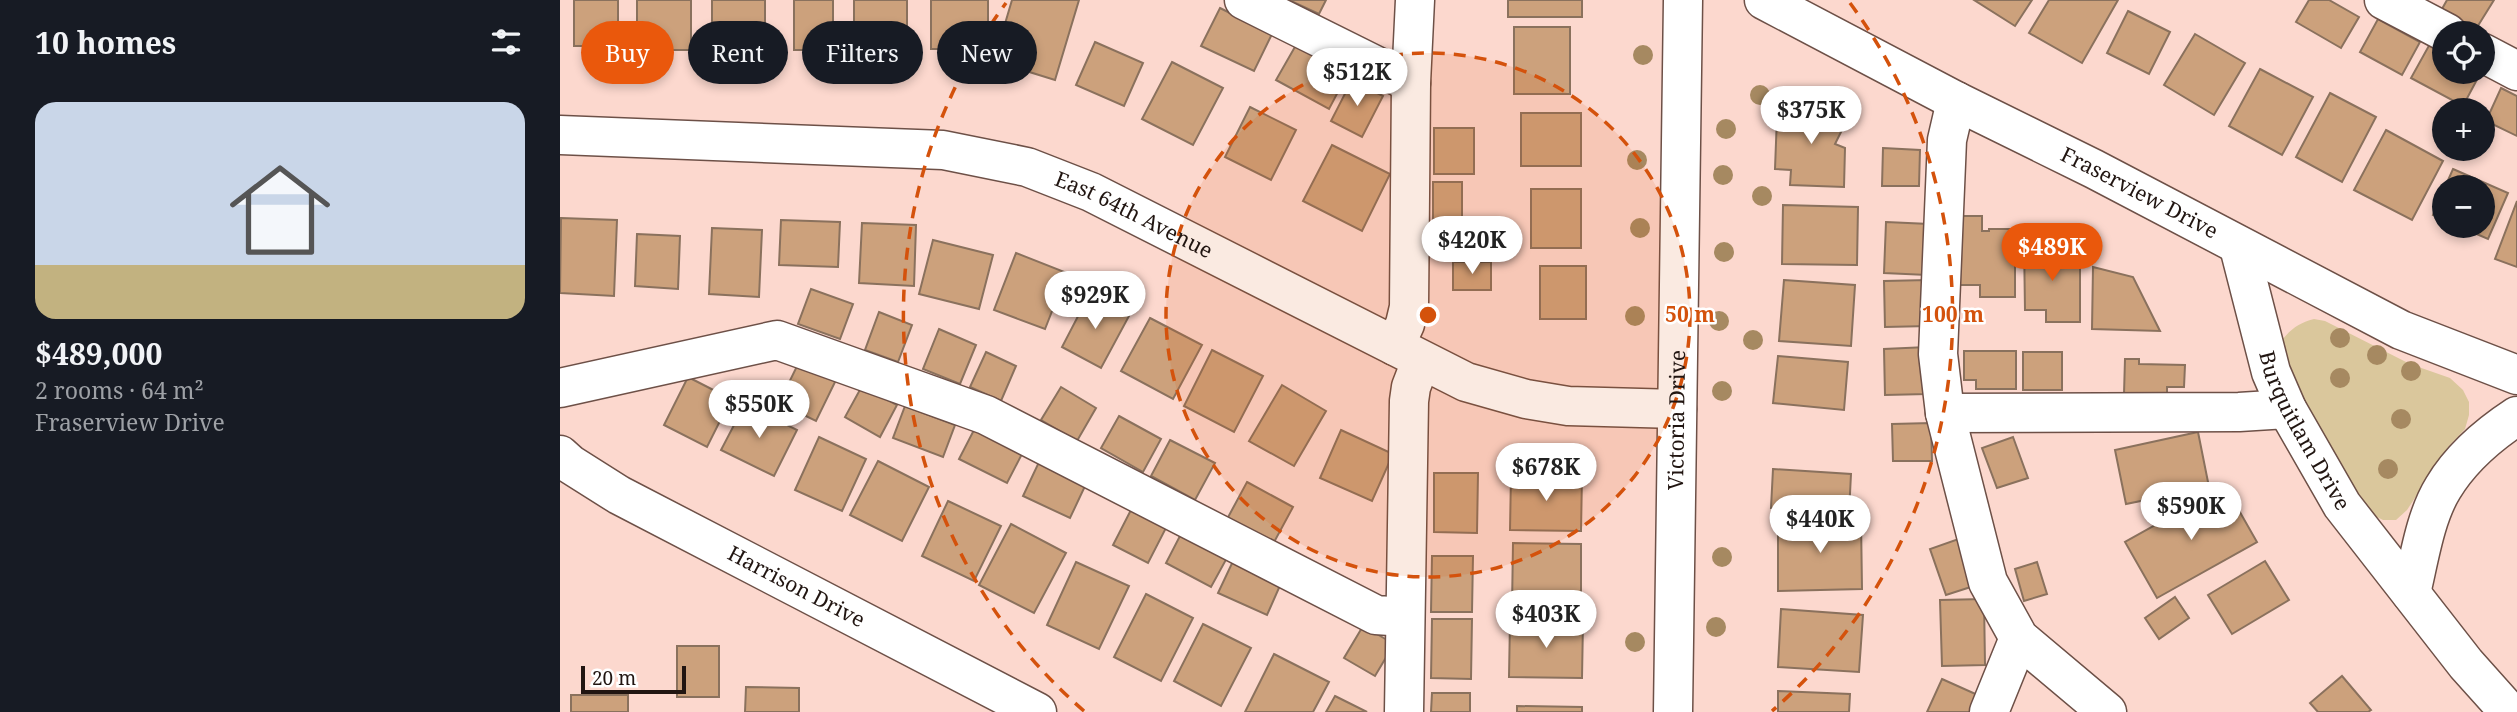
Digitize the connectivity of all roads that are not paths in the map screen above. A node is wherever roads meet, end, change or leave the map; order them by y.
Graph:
1 (1244, 0) edge
2 (1415, 0) edge
3 (1683, 0) edge
4 (1765, 0) edge
5 (2384, 0) edge
6 (2432, 25) edge
7 (2495, 59) edge
8 (2517, 71) edge
9 (1411, 83) junction
10 (1956, 101) junction
11 (560, 135) edge
12 (2239, 247) junction
13 (1408, 354) junction
14 (2517, 374) edge
15 (560, 388) edge
16 (1677, 409) junction
17 (2287, 409) junction
18 (1945, 413) junction
19 (2517, 416) edge
20 (560, 455) edge
21 (2411, 593) junction
22 (1405, 617) junction
23 (2019, 638) junction
24 (1037, 712) edge
25 (1404, 712) edge
26 (1673, 712) edge
27 (1989, 712) edge
28 (2106, 712) edge
29 (2509, 712) edge

1 - 9 street
2 - 9 street
3 - 16 street, Victoria Drive
4 - 10 street, Fraserview Drive
5 - 6 street
7 - 8 street
9 - 13 street
10 - 12 street, Fraserview Drive
10 - 18 street
11 - 13 street, East 64th Avenue
12 - 14 street, Fraserview Drive
12 - 17 street, Burquitlam Drive
13 - 16 street, East 64th Avenue
13 - 22 street
15 - 22 street
16 - 26 street, Victoria Drive
17 - 18 street
17 - 21 street, Burquitlam Drive
18 - 23 street
19 - 21 street
20 - 24 street, Harrison Drive
21 - 29 street, Burquitlam Drive
22 - 25 street
23 - 27 street
23 - 28 street

